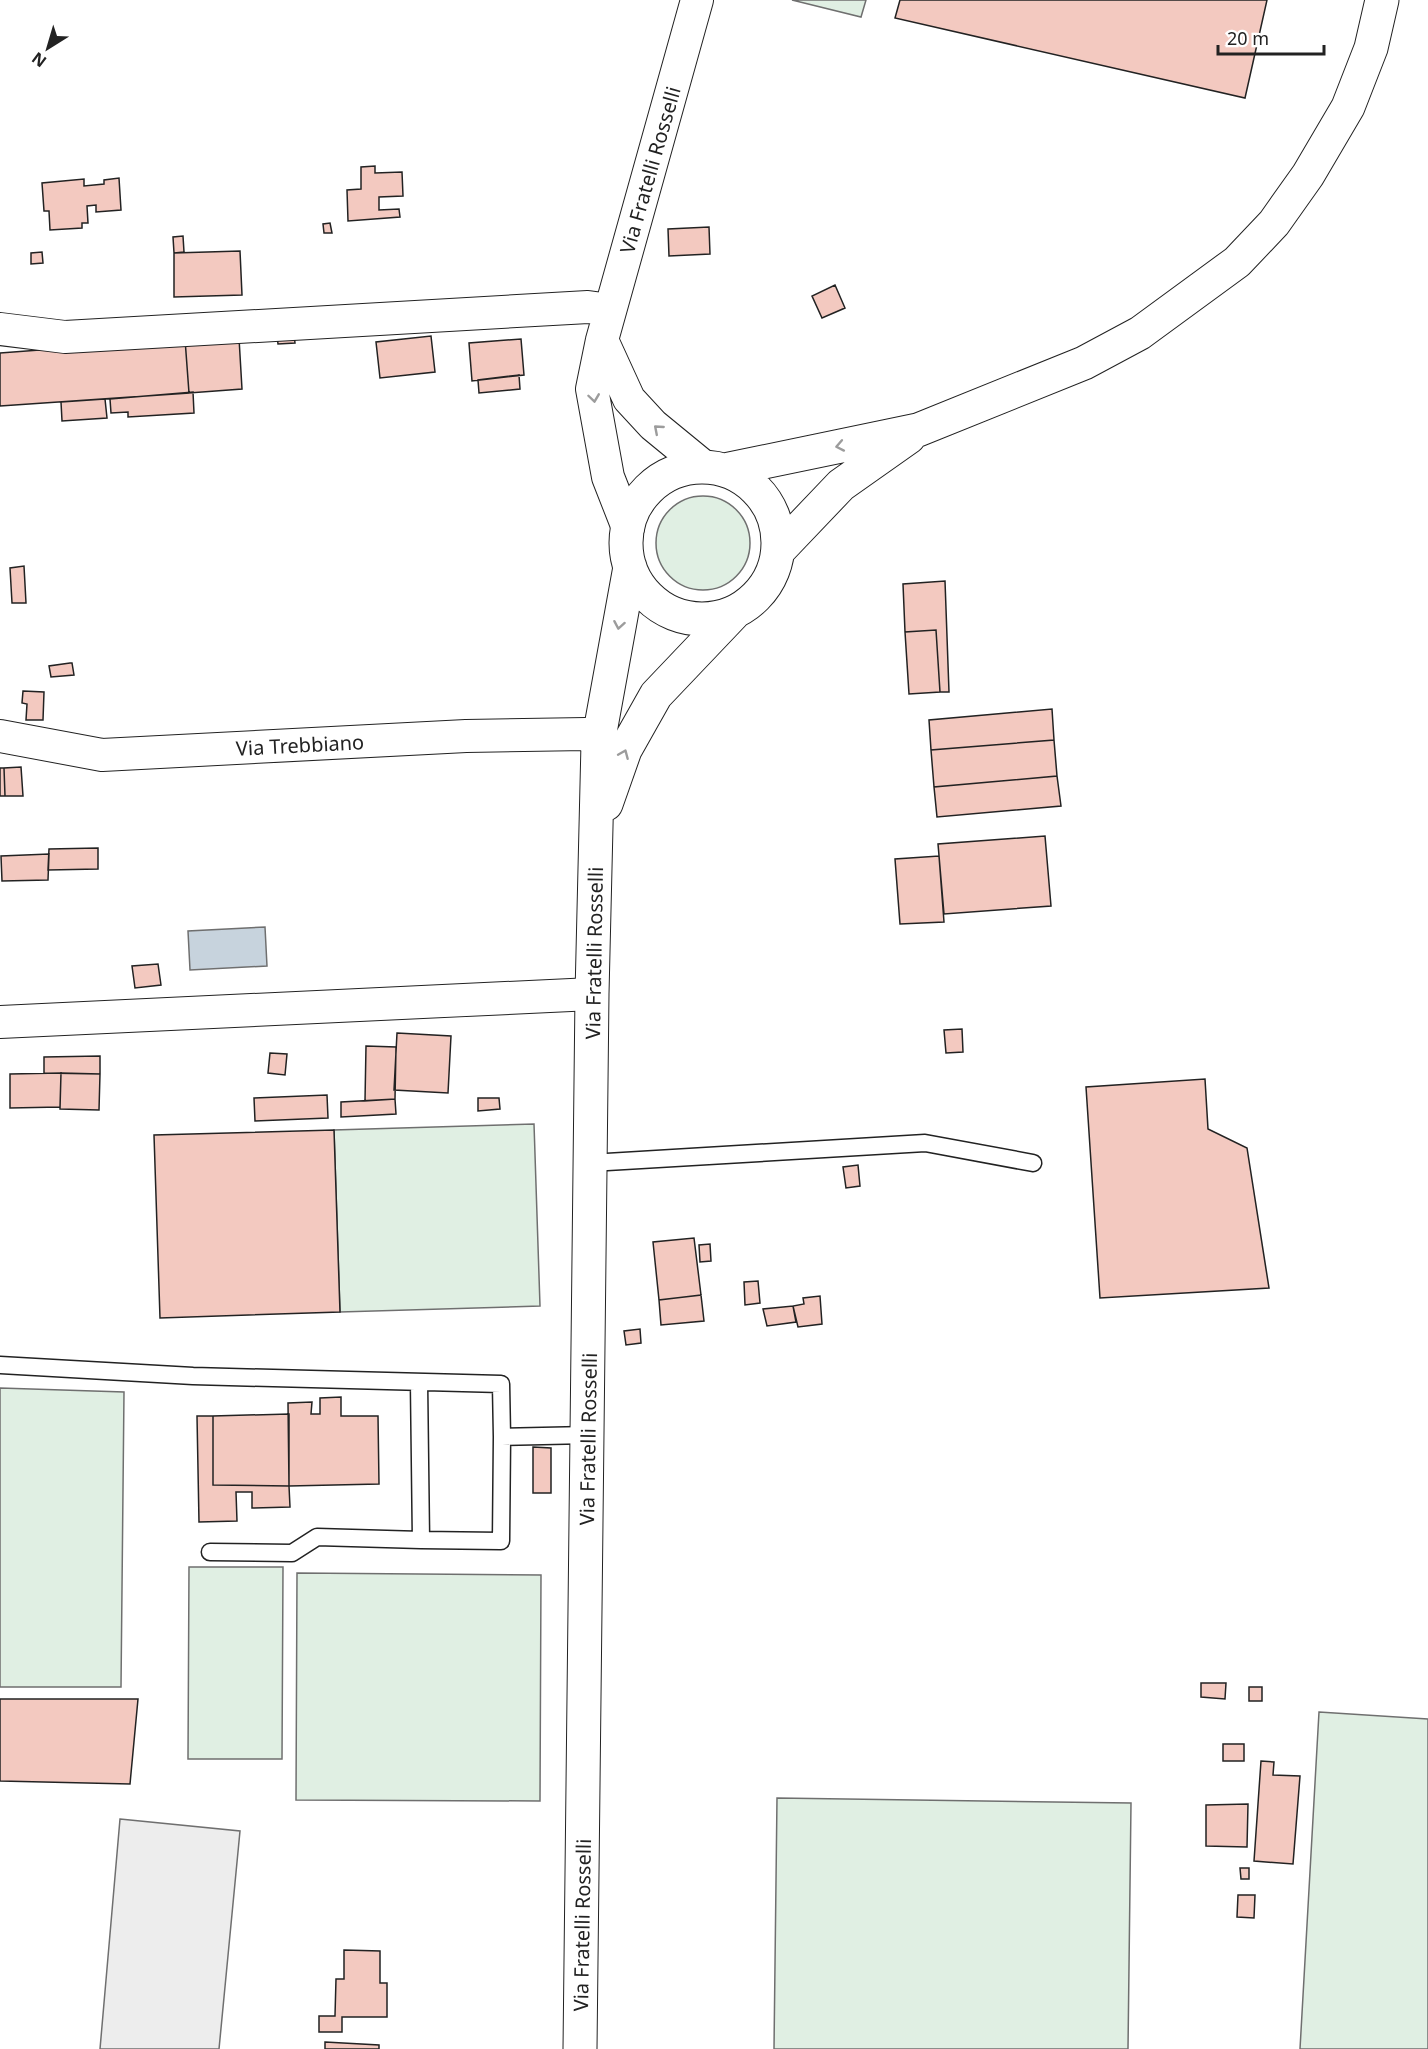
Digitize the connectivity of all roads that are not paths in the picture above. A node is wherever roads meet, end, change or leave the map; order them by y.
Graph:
1 (697, 0) edge
2 (1382, 0) edge
3 (610, 310) junction
4 (0, 329) edge
5 (602, 340) junction
6 (918, 430) junction
7 (714, 468) junction
8 (627, 528) junction
9 (779, 550) junction
10 (630, 567) junction
11 (735, 612) junction
12 (0, 736) edge
13 (598, 743) junction
14 (597, 828) junction
15 (592, 994) junction
16 (0, 1022) edge
17 (590, 1163) junction
18 (1033, 1163) dead end
19 (0, 1365) edge
20 (419, 1383) junction
21 (589, 1436) junction
22 (502, 1437) junction
23 (421, 1539) junction
24 (210, 1552) dead end
25 (580, 2049) edge

1 - 3 street, Via Fratelli Rosselli
2 - 6 street
3 - 4 street
3 - 5 street, Via Fratelli Rosselli
7 -> 5 street
5 -> 8 street, Via Fratelli Rosselli
6 -> 7 street
6 - 9 street
7 - 8 street
7 - 9 street
8 - 10 street
9 - 11 street
10 - 11 street
10 -> 13 street, Via Fratelli Rosselli
14 -> 11 street, Via Fratelli Rosselli
12 - 13 street, Via Trebbiano
13 - 14 street, Via Fratelli Rosselli
14 - 15 street, Via Fratelli Rosselli
15 - 16 street
15 - 17 street, Via Fratelli Rosselli
17 - 18 lane
17 - 21 street, Via Fratelli Rosselli
19 - 20 lane
20 - 22 lane
20 - 23 lane
21 - 22 lane
21 - 25 street, Via Fratelli Rosselli
22 - 23 lane
23 - 24 lane

